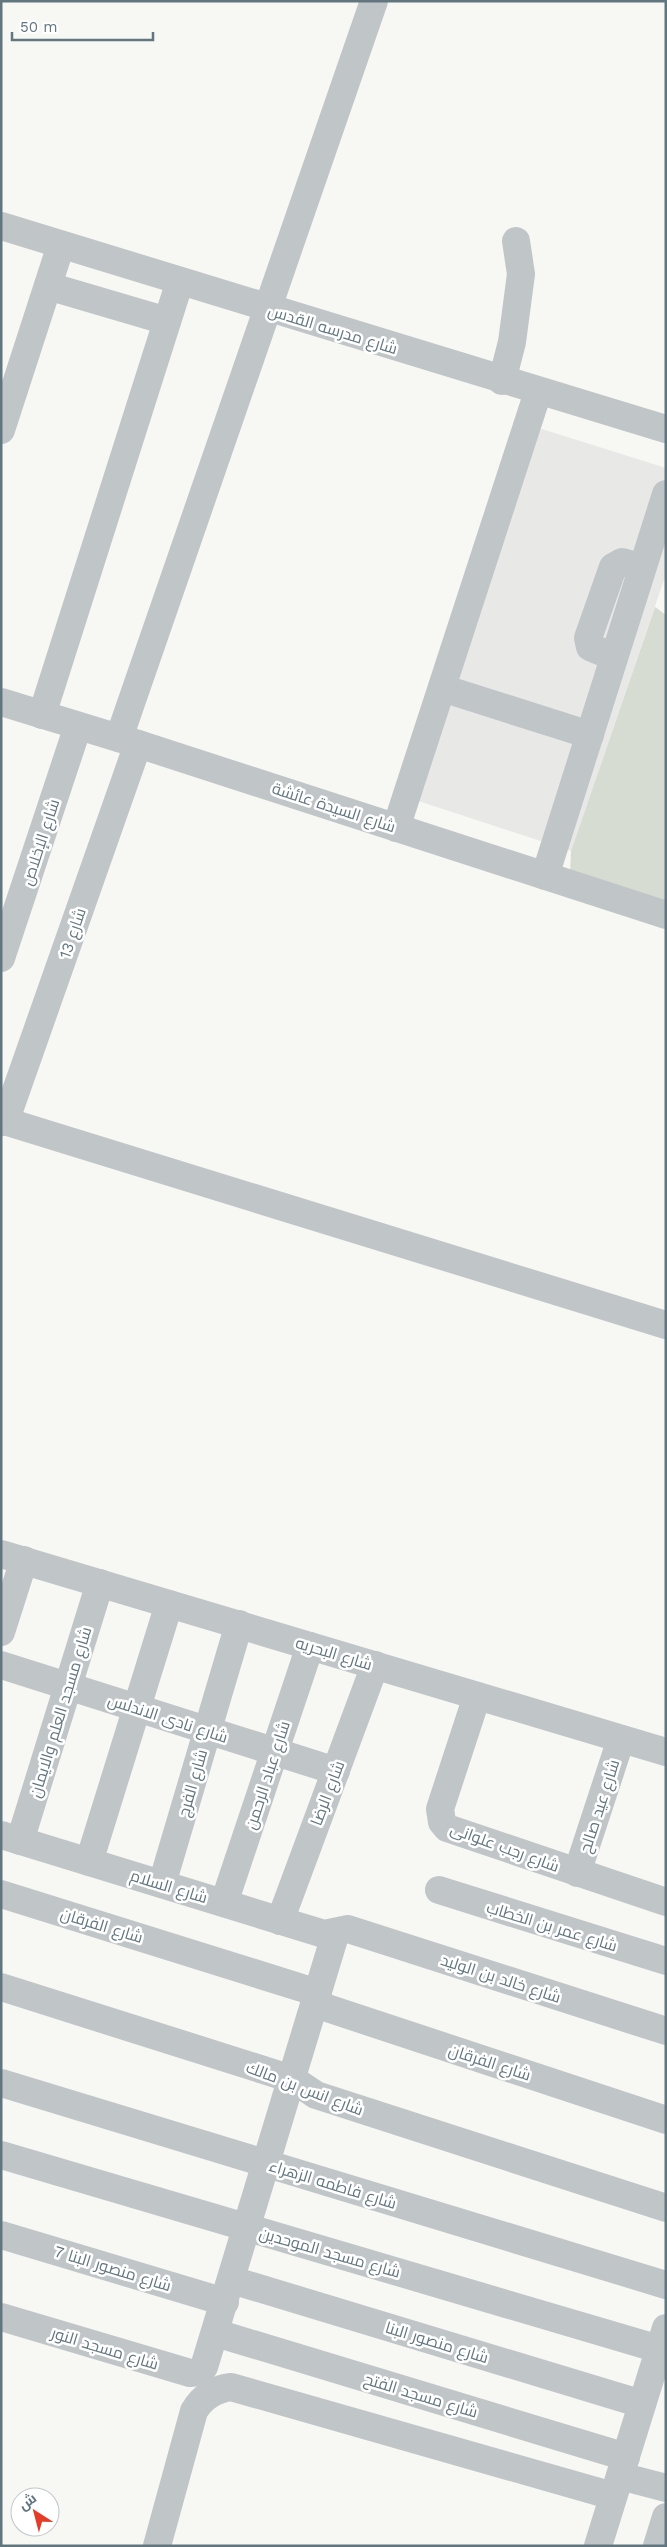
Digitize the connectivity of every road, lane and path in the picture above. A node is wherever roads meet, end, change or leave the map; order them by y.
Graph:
1 (374, 1) edge
2 (1, 226) edge
3 (516, 241) dead end
4 (61, 245) junction
5 (180, 281) junction
6 (48, 286) junction
7 (269, 309) junction
8 (167, 321) junction
9 (502, 381) junction
10 (538, 392) junction
11 (666, 429) edge
12 (1, 430) edge
13 (666, 494) edge
14 (442, 688) junction
15 (1, 702) edge
16 (42, 715) junction
17 (78, 726) junction
18 (590, 735) junction
19 (128, 741) junction
20 (396, 828) junction
21 (545, 876) junction
22 (666, 915) edge
23 (1, 958) edge
24 (3, 1121) edge
25 (666, 1325) edge
26 (13, 1557) edge
27 (100, 1583) junction
28 (168, 1604) junction
29 (239, 1624) junction
30 (1, 1632) edge
31 (310, 1646) junction
32 (1, 1665) edge
33 (375, 1665) junction
34 (68, 1686) junction
35 (477, 1696) junction
36 (136, 1708) junction
37 (208, 1730) junction
38 (621, 1739) junction
39 (275, 1752) junction
40 (666, 1752) edge
41 (336, 1771) junction
42 (11, 1838) edge
43 (89, 1862) junction
44 (577, 1872) junction
45 (162, 1884) junction
46 (439, 1890) dead end
47 (1, 1894) edge
48 (666, 1902) edge
49 (224, 1904) junction
50 (280, 1921) junction
51 (336, 1932) junction
52 (666, 1961) edge
53 (1, 1987) edge
54 (316, 1998) junction
55 (666, 2031) edge
56 (292, 2079) junction
57 (1, 2083) edge
58 (666, 2120) edge
59 (1, 2156) edge
60 (267, 2163) junction
61 (666, 2208) edge
62 (248, 2228) junction
63 (1, 2235) edge
64 (666, 2285) edge
65 (228, 2291) junction
66 (1, 2317) edge
67 (216, 2333) junction
68 (663, 2338) edge
69 (642, 2404) junction
70 (620, 2476) junction
71 (666, 2488) edge
72 (666, 2517) edge
73 (603, 2545) edge
74 (157, 2546) edge
75 (657, 2546) edge

1 - 7 street, شارع 13
2 - 4 street, شارع مدرسه القدس
3 - 9 street
4 - 5 street, شارع مدرسه القدس
4 - 6 street
5 - 7 street, شارع مدرسه القدس
5 - 8 street
6 - 8 street
6 - 12 street
7 - 9 street, شارع مدرسه القدس
7 - 19 street, شارع 13
8 - 16 street
9 - 10 street, شارع مدرسه القدس
10 - 11 street, شارع مدرسه القدس
10 - 14 street
13 - 18 street
14 - 18 street
14 - 20 street
15 - 16 street, شارع السيدة عائشة
16 - 17 street, شارع السيدة عائشة
17 - 19 street, شارع السيدة عائشة
17 - 23 street, شارع الإخلاص
18 - 21 street
19 - 20 street, شارع السيدة عائشة
19 - 24 street, شارع 13
20 - 21 street, شارع السيدة عائشة
21 - 22 street, شارع السيدة عائشة
24 - 25 street
26 - 27 street, شارع البحريه
26 - 30 street
27 - 28 street, شارع البحريه
27 - 34 street, شارع مسجد العلم والايمان
28 - 29 street, شارع البحريه
28 - 36 street
29 - 31 street, شارع البحريه
29 - 37 street, شارع الفرج
31 - 33 street, شارع البحريه
31 - 39 street, شارع عباد الرحمن
32 - 34 street, شارع نادى الاندلس
33 - 35 street, شارع البحريه
33 - 41 street, شارع الرضا
34 - 36 street, شارع نادى الاندلس
34 - 42 street, شارع مسجد العلم والايمان
35 - 38 street, شارع البحريه
35 - 44 street, شارع رجب علوانى
36 - 37 street, شارع نادى الاندلس
36 - 43 street
37 - 39 street, شارع نادى الاندلس
37 - 45 street, شارع الفرج
38 - 40 street, شارع البحريه
38 - 44 street, شارع عيد صالح
39 - 41 street, شارع نادى الاندلس
39 - 49 street, شارع عباد الرحمن
41 - 50 street, شارع الرضا
42 - 43 street, شارع السلام
43 - 45 street, شارع السلام
44 - 48 street, شارع رجب علوانى
45 - 49 street, شارع السلام
46 - 52 street, شارع عمر بن الخطاب
47 - 54 street, شارع الفرقان
49 - 50 street, شارع السلام
50 - 51 street, شارع السلام
51 - 54 street
51 - 55 street, شارع خالد بن الوليد
53 - 56 street, شارع انس بن مالك
54 - 56 street
54 - 58 street, شارع الفرقان
56 - 60 street
56 - 61 street, شارع انس بن مالك
57 - 60 street, شارع فاطمه الزهراء
59 - 62 street, شارع مسجد الموحدين
60 - 62 street
60 - 64 street, شارع فاطمه الزهراء
62 - 65 street
62 - 68 street, شارع مسجد الموحدين
63 - 65 street, شارع منصور البنا 7
65 - 67 street
65 - 69 street, شارع منصور البنا
66 - 67 street, شارع مسجد النور
67 - 70 street, شارع مسجد الفتح
68 - 69 street
69 - 70 street
70 - 71 street
70 - 73 street
70 - 74 street
72 - 75 street

